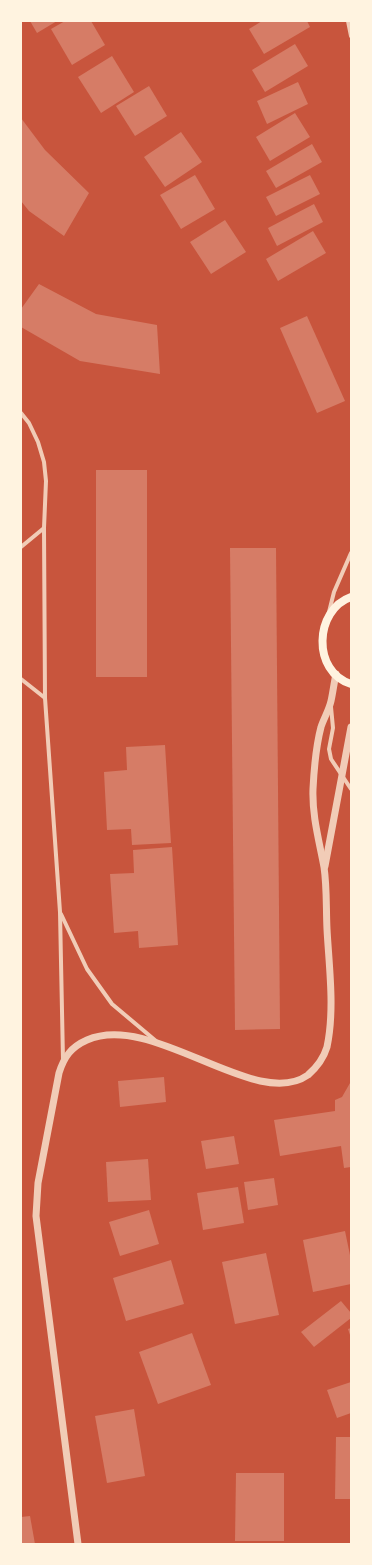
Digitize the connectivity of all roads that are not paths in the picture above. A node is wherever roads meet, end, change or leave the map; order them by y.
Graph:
1 (348, 21) edge
2 (351, 36) edge
3 (21, 413) edge
4 (44, 528) junction
5 (21, 547) edge
6 (351, 553) edge
7 (351, 597) edge
8 (329, 615) junction
9 (336, 674) junction
10 (21, 679) edge
11 (351, 684) edge
12 (45, 698) junction
13 (331, 703) junction
14 (351, 727) edge
15 (343, 776) junction
16 (351, 789) edge
17 (324, 868) junction
18 (60, 912) junction
19 (159, 1044) junction
20 (63, 1060) junction
21 (78, 1544) edge

1 - 2 street
3 - 4 street
4 - 5 street
4 - 12 street
6 - 8 street
7 - 8 main road
8 - 9 main road
9 - 11 main road
9 - 13 street
10 - 12 street
12 - 18 street
13 - 15 street
13 - 17 street
14 - 15 street
15 - 16 street
15 - 17 street
17 - 19 street
18 - 19 street
18 - 20 street
19 - 20 street
20 - 21 street

